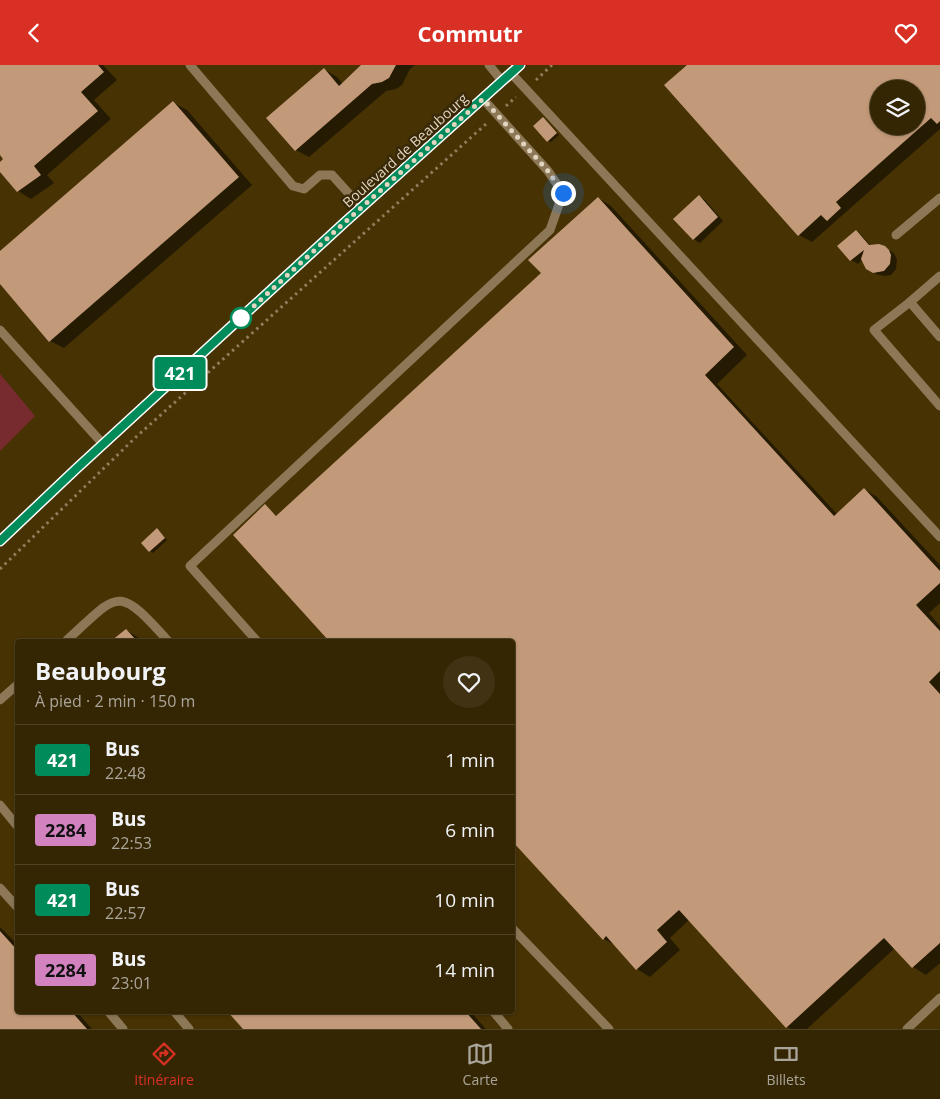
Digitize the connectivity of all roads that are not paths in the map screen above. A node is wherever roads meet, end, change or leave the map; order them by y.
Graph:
1 (190, 65) edge
2 (489, 65) edge
3 (520, 65) edge
4 (512, 73) junction
5 (502, 81) junction
6 (483, 99) junction
7 (940, 198) edge
8 (361, 207) junction
9 (896, 235) dead end
10 (940, 276) edge
11 (910, 302) junction
12 (0, 329) edge
13 (940, 337) edge
14 (940, 406) edge
15 (103, 444) junction
16 (940, 537) edge
17 (0, 541) edge
18 (68, 639) edge
19 (166, 639) edge
20 (255, 639) edge
21 (15, 686) edge
22 (0, 699) edge
23 (0, 805) edge
24 (15, 823) edge
25 (0, 888) edge
26 (15, 905) edge
27 (515, 931) edge
28 (940, 998) edge
29 (110, 1014) edge
30 (176, 1014) edge
31 (496, 1014) edge
32 (123, 1029) edge
33 (189, 1029) edge
34 (508, 1029) edge
35 (609, 1029) edge
36 (907, 1029) edge

1 - 8 lane
2 - 5 lane
3 - 4 main road, Boulevard de Beaubourg
4 - 5 main road, Boulevard de Beaubourg
4 - 16 lane
5 - 6 main road, Boulevard de Beaubourg
6 - 8 main road, Boulevard de Beaubourg
6 - 20 lane
7 - 9 lane
8 - 15 main road, Boulevard de Beaubourg
10 - 11 lane
11 - 13 lane
11 - 14 lane
12 - 15 lane
15 - 17 main road, Boulevard de Beaubourg
18 - 19 lane
21 - 22 lane
23 - 24 lane
25 - 26 lane
27 - 35 lane
28 - 36 lane
29 - 32 lane
30 - 33 lane
31 - 34 lane

